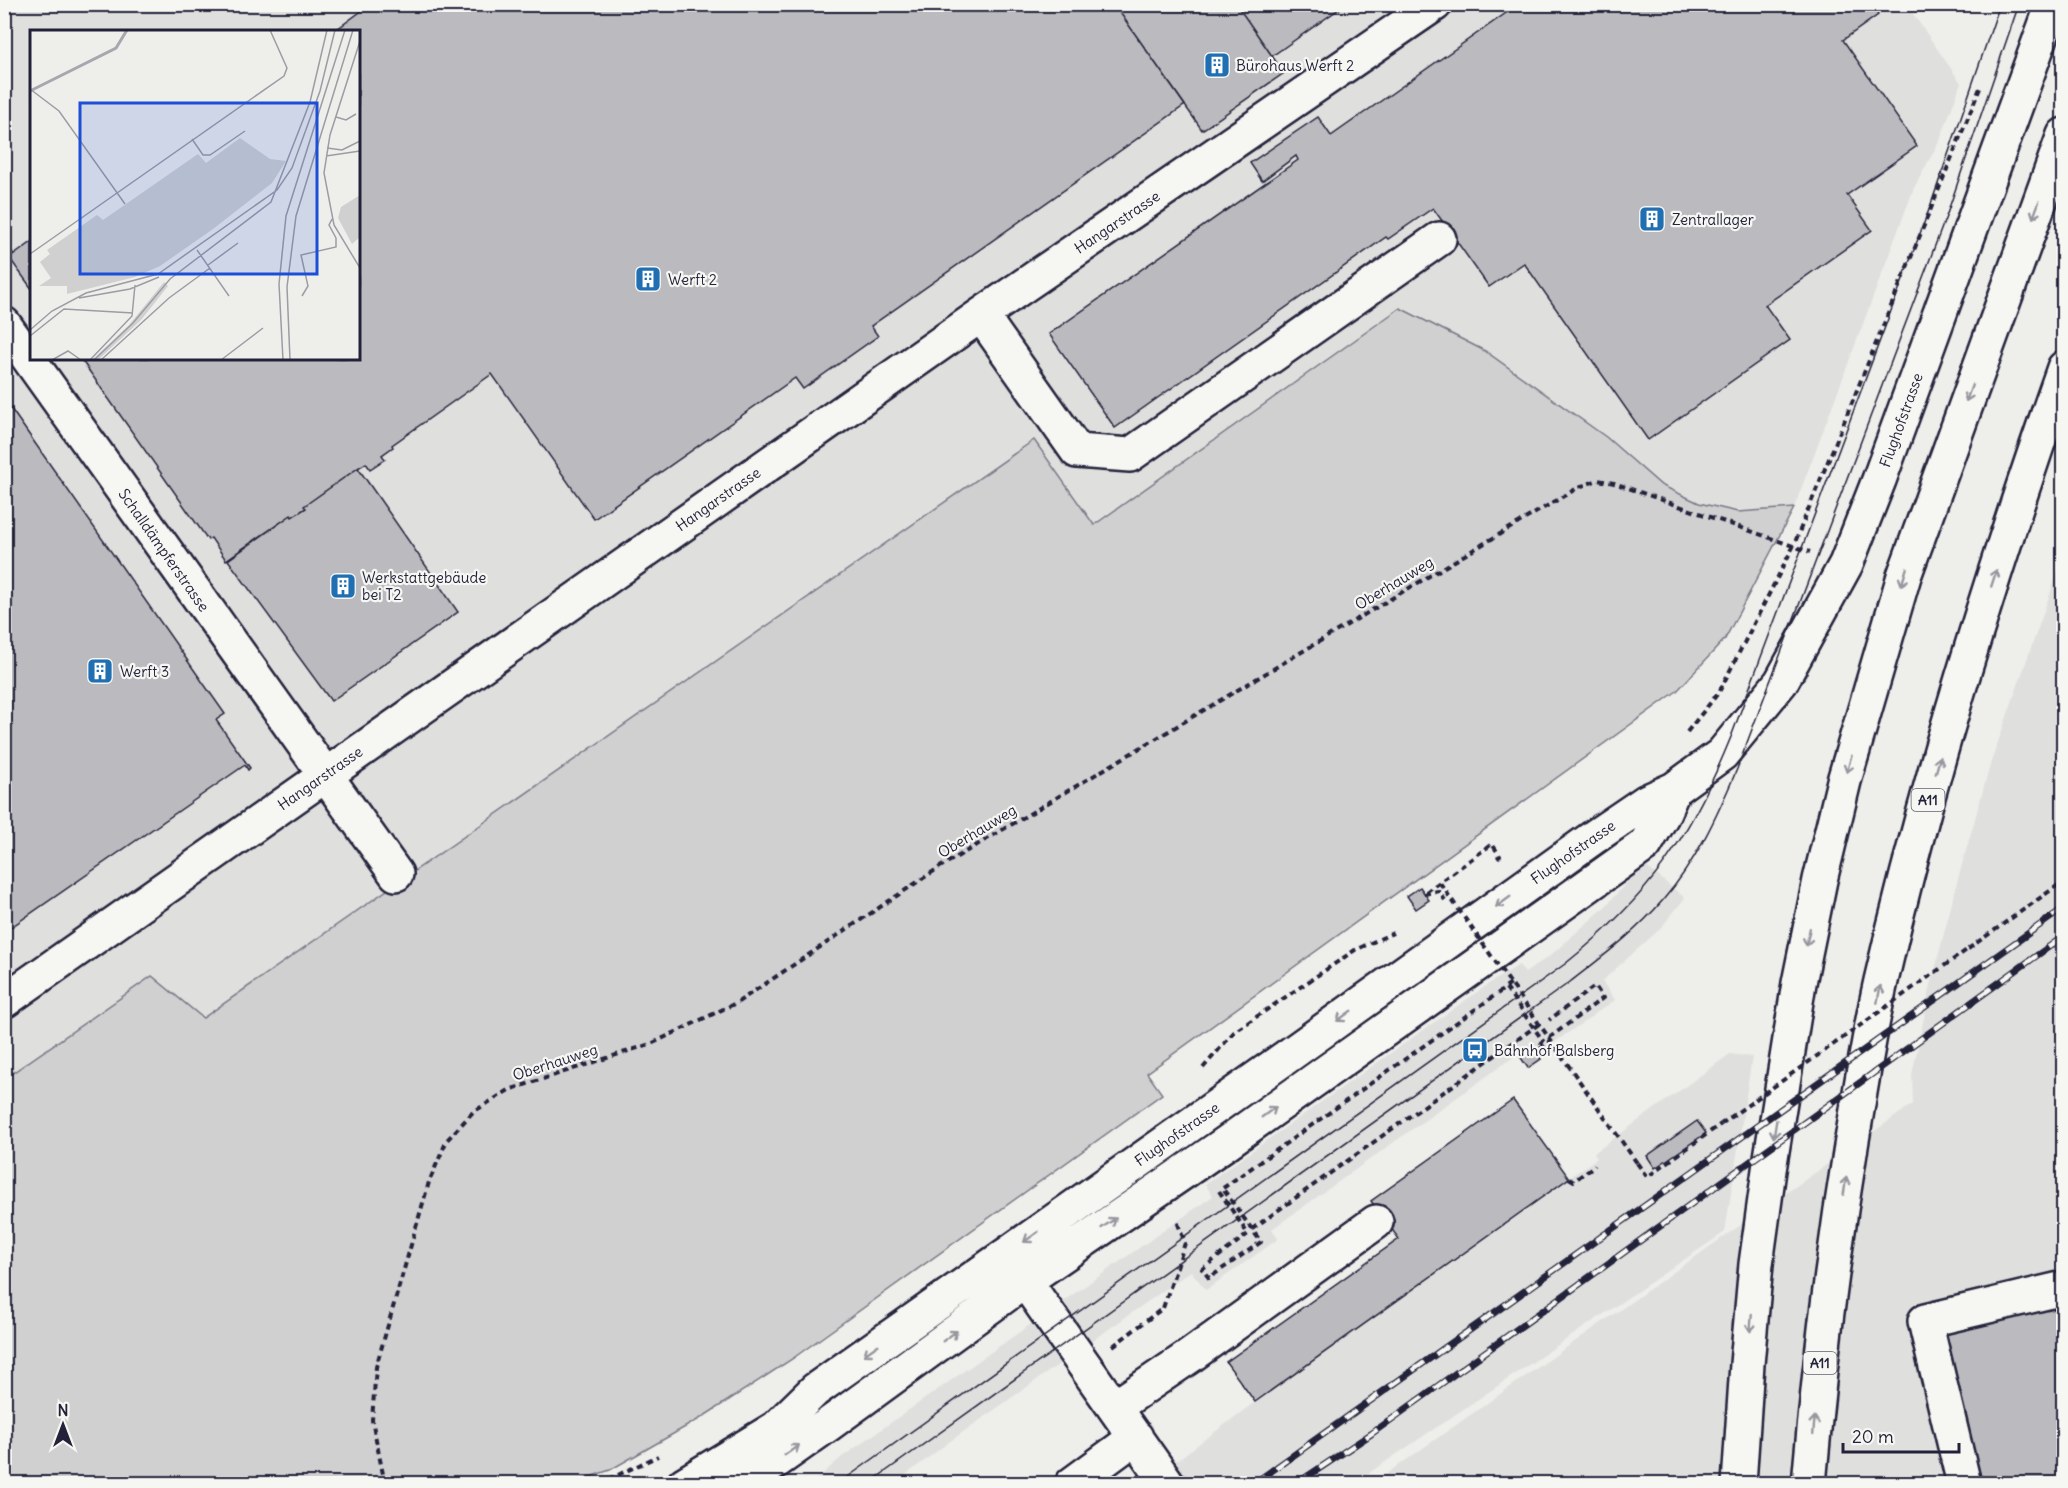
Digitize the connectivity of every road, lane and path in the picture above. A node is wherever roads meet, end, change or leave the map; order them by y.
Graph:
1 (1435, 4) edge
2 (2053, 4) edge
3 (1983, 82) dead end
4 (2064, 135) edge
5 (1439, 239) dead end
6 (981, 315) junction
7 (4, 324) edge
8 (2064, 368) edge
9 (1793, 547) junction
10 (1845, 564) junction
11 (1683, 736) dead end
12 (324, 775) junction
13 (1674, 789) junction
14 (1500, 856) dead end
15 (396, 874) dead end
16 (2064, 881) edge
17 (1440, 883) junction
18 (1424, 894) dead end
19 (1461, 898) dead end
20 (1449, 906) dead end
21 (1396, 932) dead end
22 (1511, 984) junction
23 (4, 1001) edge
24 (1550, 1020) dead end
25 (1539, 1024) junction
26 (1550, 1039) junction
27 (1536, 1052) dead end
28 (1200, 1072) dead end
29 (1594, 1165) dead end
30 (1569, 1178) dead end
31 (1215, 1186) dead end
32 (1175, 1216) dead end
33 (1376, 1222) dead end
34 (1252, 1229) junction
35 (1025, 1281) junction
36 (2064, 1288) edge
37 (1086, 1367) junction
38 (1115, 1407) junction
39 (1136, 1437) junction
40 (385, 1484) edge
41 (684, 1484) edge
42 (744, 1484) edge
43 (1072, 1484) edge
44 (1168, 1484) edge
45 (1740, 1484) edge
46 (1809, 1484) edge
47 (1964, 1484) edge

1 - 6 main road, Hangarstrasse
2 - 10 main road, Flughofstrasse
3 - 9 path
4 -> 45 main road
5 - 6 main road
6 - 12 main road, Hangarstrasse
7 - 12 main road, Schalldämpferstrasse
46 -> 8 main road, A11
9 - 10 path, Oberhauweg
9 - 11 path
9 - 40 path, Oberhauweg
10 - 13 main road, Flughofstrasse
12 - 15 main road, Schalldämpferstrasse
12 - 23 main road, Hangarstrasse
35 -> 13 main road, Flughofstrasse
13 -> 41 main road, Flughofstrasse
14 - 17 path
16 - 26 path, bridge
17 - 18 path
17 - 22 path, bridge
19 - 20 path
21 - 28 path
22 - 25 path, bridge
22 - 34 path, bridge
24 - 26 path
25 - 26 path, bridge
25 - 34 path, bridge
26 - 27 path
29 - 30 path
31 - 34 path
32 - 37 path
33 - 38 main road
35 - 37 main road
42 -> 35 main road, Flughofstrasse
36 - 47 main road
37 - 38 main road
38 - 39 main road
39 - 43 main road
39 - 44 main road

